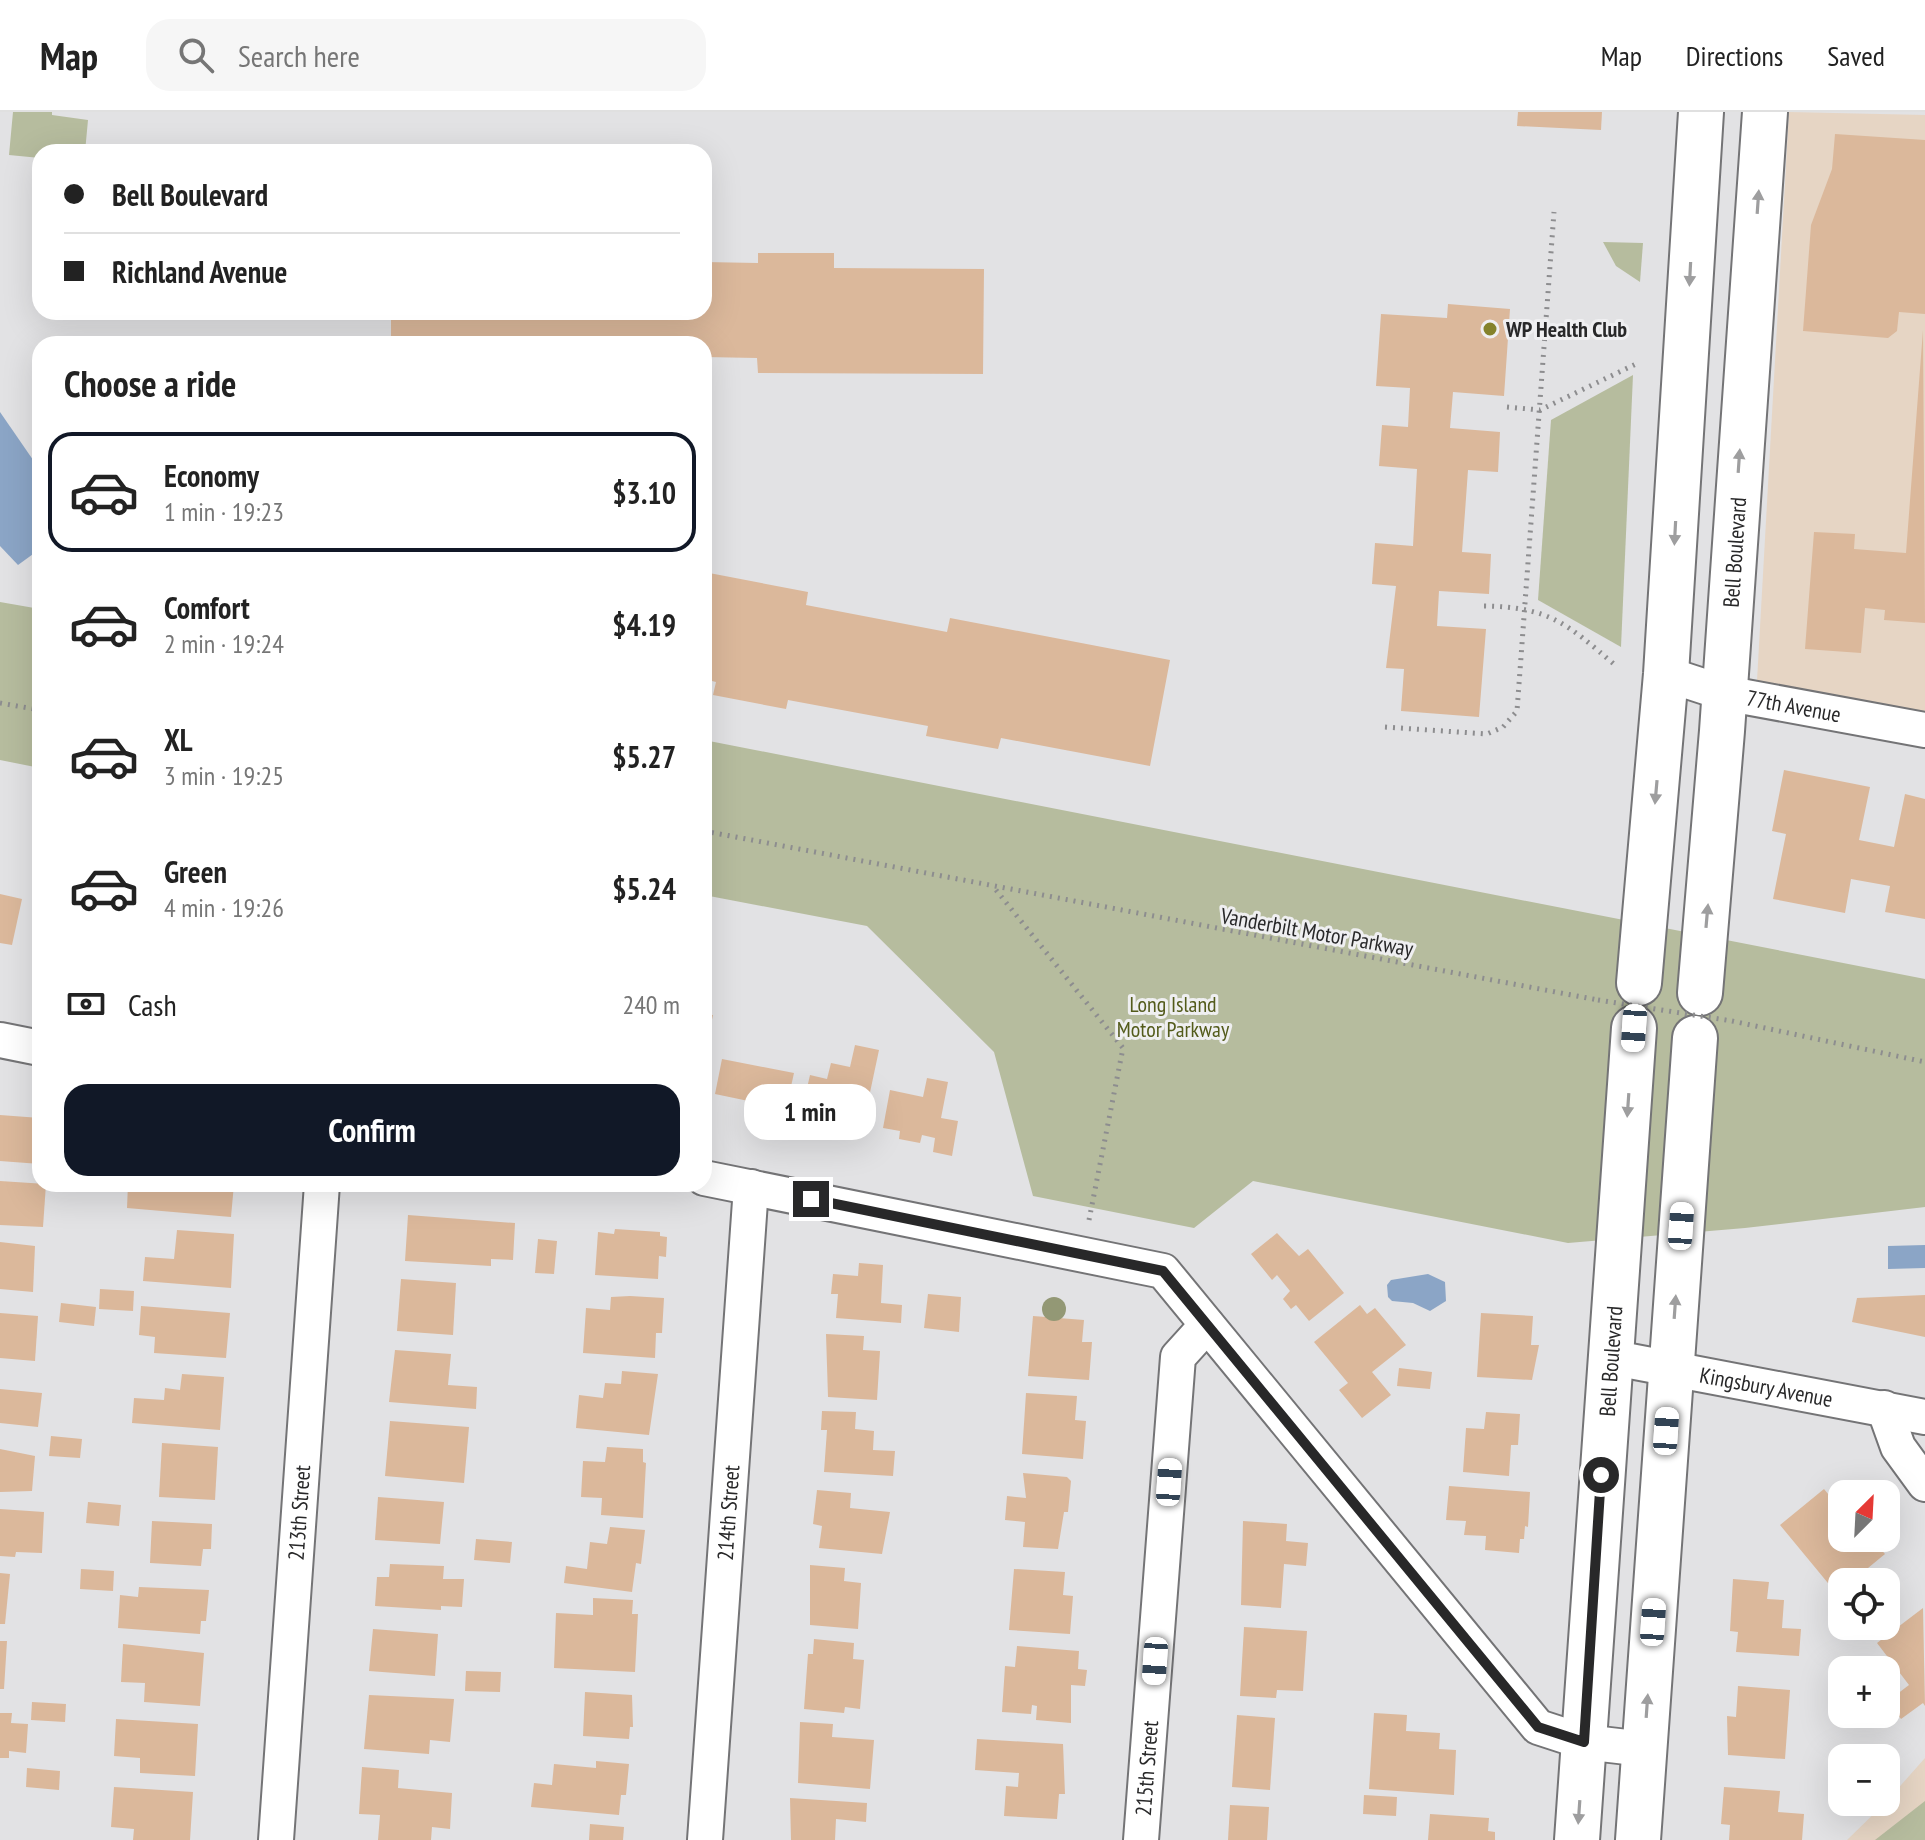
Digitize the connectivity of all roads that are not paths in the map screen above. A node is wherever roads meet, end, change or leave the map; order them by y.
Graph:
1 (1701, 112) edge
2 (1765, 112) edge
3 (1666, 674) junction
4 (1724, 693) junction
5 (1925, 730) edge
6 (1639, 983) dead end
7 (1634, 1028) dead end
8 (0, 1040) edge
9 (32, 1046) edge
10 (712, 1180) edge
11 (751, 1187) junction
12 (321, 1192) edge
13 (1207, 1325) junction
14 (1609, 1357) junction
15 (1670, 1367) junction
16 (1884, 1408) junction
17 (1925, 1417) edge
18 (1925, 1484) edge
19 (1584, 1742) junction
20 (1644, 1749) junction
21 (276, 1840) edge
22 (705, 1840) edge
23 (1141, 1840) edge
24 (1577, 1840) edge
25 (1638, 1840) edge

1 -> 3 street
4 -> 2 street, Bell Boulevard
3 - 4 street, 77th Avenue
3 -> 6 street
4 - 5 street, 77th Avenue
15 -> 4 street, Bell Boulevard
7 -> 14 street, Bell Boulevard
8 - 9 street
10 - 11 street
11 - 13 street
11 - 22 street, 214th Street
12 - 21 street, 213th Street
13 - 19 street
13 - 23 street, 215th Street
14 - 15 street, Kingsbury Avenue
14 - 19 street, Bell Boulevard
15 - 16 street, Kingsbury Avenue
20 -> 15 street, Bell Boulevard
16 - 17 street, Kingsbury Avenue
16 - 18 street
19 - 20 street
19 -> 24 street, Bell Boulevard
20 - 25 street, Bell Boulevard

